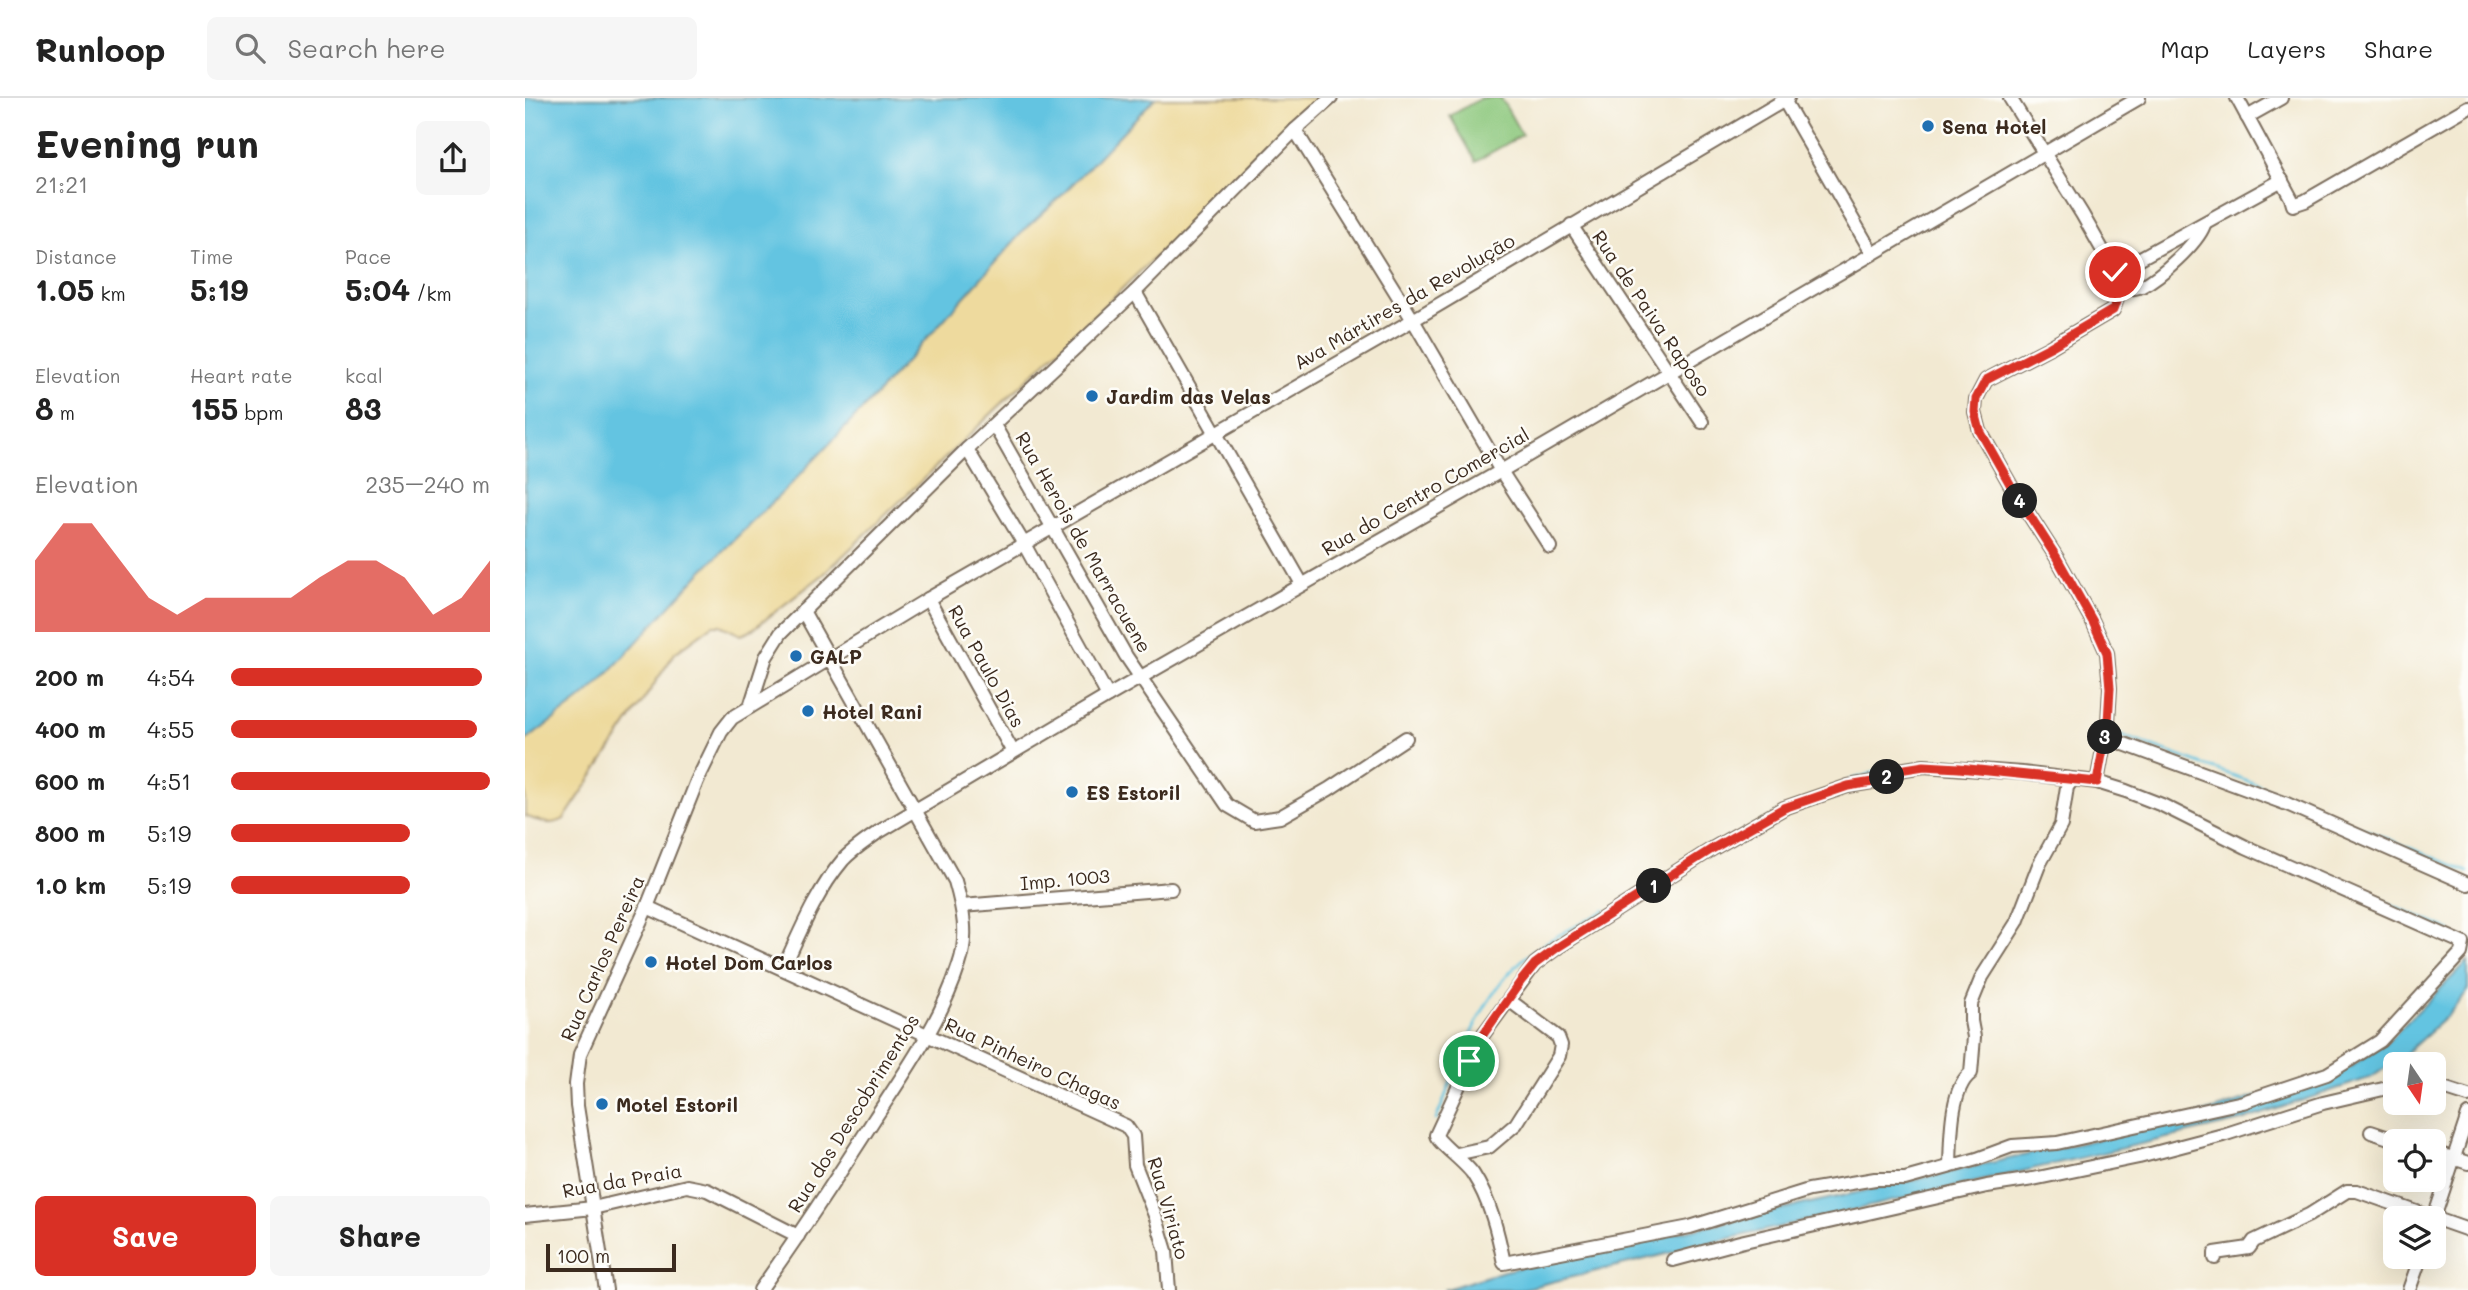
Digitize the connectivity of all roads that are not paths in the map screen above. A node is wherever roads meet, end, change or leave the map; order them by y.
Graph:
1 (1331, 98) edge
2 (2010, 98) edge
3 (2139, 98) edge
4 (2237, 98) edge
5 (2281, 98) edge
6 (1786, 99) edge
7 (1766, 104) edge
8 (2468, 107) edge
9 (2248, 117) junction
10 (1296, 130) junction
11 (2043, 152) junction
12 (2282, 180) junction
13 (1571, 225) junction
14 (2204, 225) junction
15 (1872, 253) junction
16 (2115, 272) junction
17 (2120, 290) junction
18 (1135, 292) junction
19 (1413, 320) junction
20 (1669, 373) junction
21 (1702, 422) dead end
22 (994, 425) junction
23 (1216, 432) junction
24 (967, 449) junction
25 (1501, 471) junction
26 (1052, 527) junction
27 (1024, 544) junction
28 (1550, 547) dead end
29 (1302, 584) junction
30 (928, 599) junction
31 (803, 611) junction
32 (829, 657) junction
33 (1142, 677) junction
34 (1108, 696) junction
35 (750, 707) junction
36 (1406, 737) dead end
37 (2105, 737) junction
38 (1013, 752) junction
39 (2071, 780) junction
40 (2097, 782) junction
41 (916, 808) junction
42 (2468, 884) edge
43 (1171, 889) dead end
44 (962, 906) junction
45 (647, 907) junction
46 (783, 970) junction
47 (1509, 1000) junction
48 (928, 1036) junction
49 (2383, 1089) edge
50 (2447, 1089) edge
51 (2468, 1096) edge
52 (2468, 1115) edge
53 (2371, 1132) dead end
54 (1133, 1136) joint
55 (2383, 1136) edge
56 (1456, 1154) junction
57 (2462, 1161) edge
58 (1950, 1165) junction
59 (2400, 1206) edge
60 (2440, 1206) edge
61 (593, 1209) junction
62 (525, 1215) edge
63 (2446, 1222) edge
64 (2468, 1230) edge
65 (798, 1236) junction
66 (2215, 1258) dead end
67 (1673, 1260) dead end
68 (2416, 1269) edge
69 (606, 1290) edge
70 (759, 1290) edge
71 (1169, 1290) edge
72 (2409, 1290) edge

1 - 10 street
2 - 11 street
3 - 11 street, Rua do Centro Comercial
4 - 9 street
5 - 9 street
6 - 7 street, Ava Mártires da Revolução
6 - 15 street
7 - 13 street, Ava Mártires da Revolução
8 - 12 street
9 - 12 street
10 - 18 street
10 - 19 street
11 - 15 street, Rua do Centro Comercial
11 - 16 street
12 - 14 street
13 - 19 street, Ava Mártires da Revolução
13 - 20 street, Rua de Paiva Raposo
14 - 16 street
14 - 17 street
15 - 20 street, Rua do Centro Comercial
16 - 17 street
17 - 37 street
18 - 22 street
18 - 23 street
19 - 23 street, Ava Mártires da Revolução
19 - 25 street
20 - 21 street, Rua de Paiva Raposo
20 - 25 street, Rua do Centro Comercial
22 - 24 street
22 - 26 street, Rua Herois de Marracuene
23 - 26 street, Ava Mártires da Revolução
23 - 29 street
24 - 27 street
24 - 31 street
25 - 28 street
25 - 29 street, Rua do Centro Comercial
26 - 27 street, Ava Mártires da Revolução
26 - 33 street, Rua Herois de Marracuene
27 - 30 street, Ava Mártires da Revolução
27 - 34 street
29 - 33 street, Rua do Centro Comercial
30 - 32 street, Ava Mártires da Revolução
30 - 38 street, Rua Paulo Dias
31 - 32 street, Rua dos Descobrimentos
31 - 35 street
32 - 35 street, Ava Mártires da Revolução
32 - 41 street, Rua dos Descobrimentos
33 - 34 street, Rua do Centro Comercial
33 - 36 street, Rua Herois de Marracuene
34 - 38 street, Rua do Centro Comercial
35 - 45 street, Rua Carlos Pereira
37 - 40 street
37 - 42 street
38 - 41 street, Rua do Centro Comercial
39 - 40 street
39 - 47 street
39 - 58 street
40 - 58 street
41 - 44 street, Rua dos Descobrimentos
41 - 46 street, Rua do Centro Comercial
43 - 44 street, Imp. 1003
44 - 48 street, Rua dos Descobrimentos
45 - 46 street, Rua Pinheiro Chagas
45 - 61 street, Rua Carlos Pereira
46 - 48 street, Rua Pinheiro Chagas
47 - 56 street
47 - 56 street
48 - 54 street, Rua Pinheiro Chagas
48 - 65 street, Rua dos Descobrimentos
49 - 67 street
50 - 51 street
52 - 57 street
53 - 55 street
54 - 71 street, Rua Viriato
56 - 58 street
57 - 60 street
59 - 66 street
61 - 62 street, Rua da Praia
61 - 65 street, Rua da Praia
61 - 69 street, Rua Carlos Pereira
63 - 64 street
65 - 70 street, Rua dos Descobrimentos
68 - 72 street

